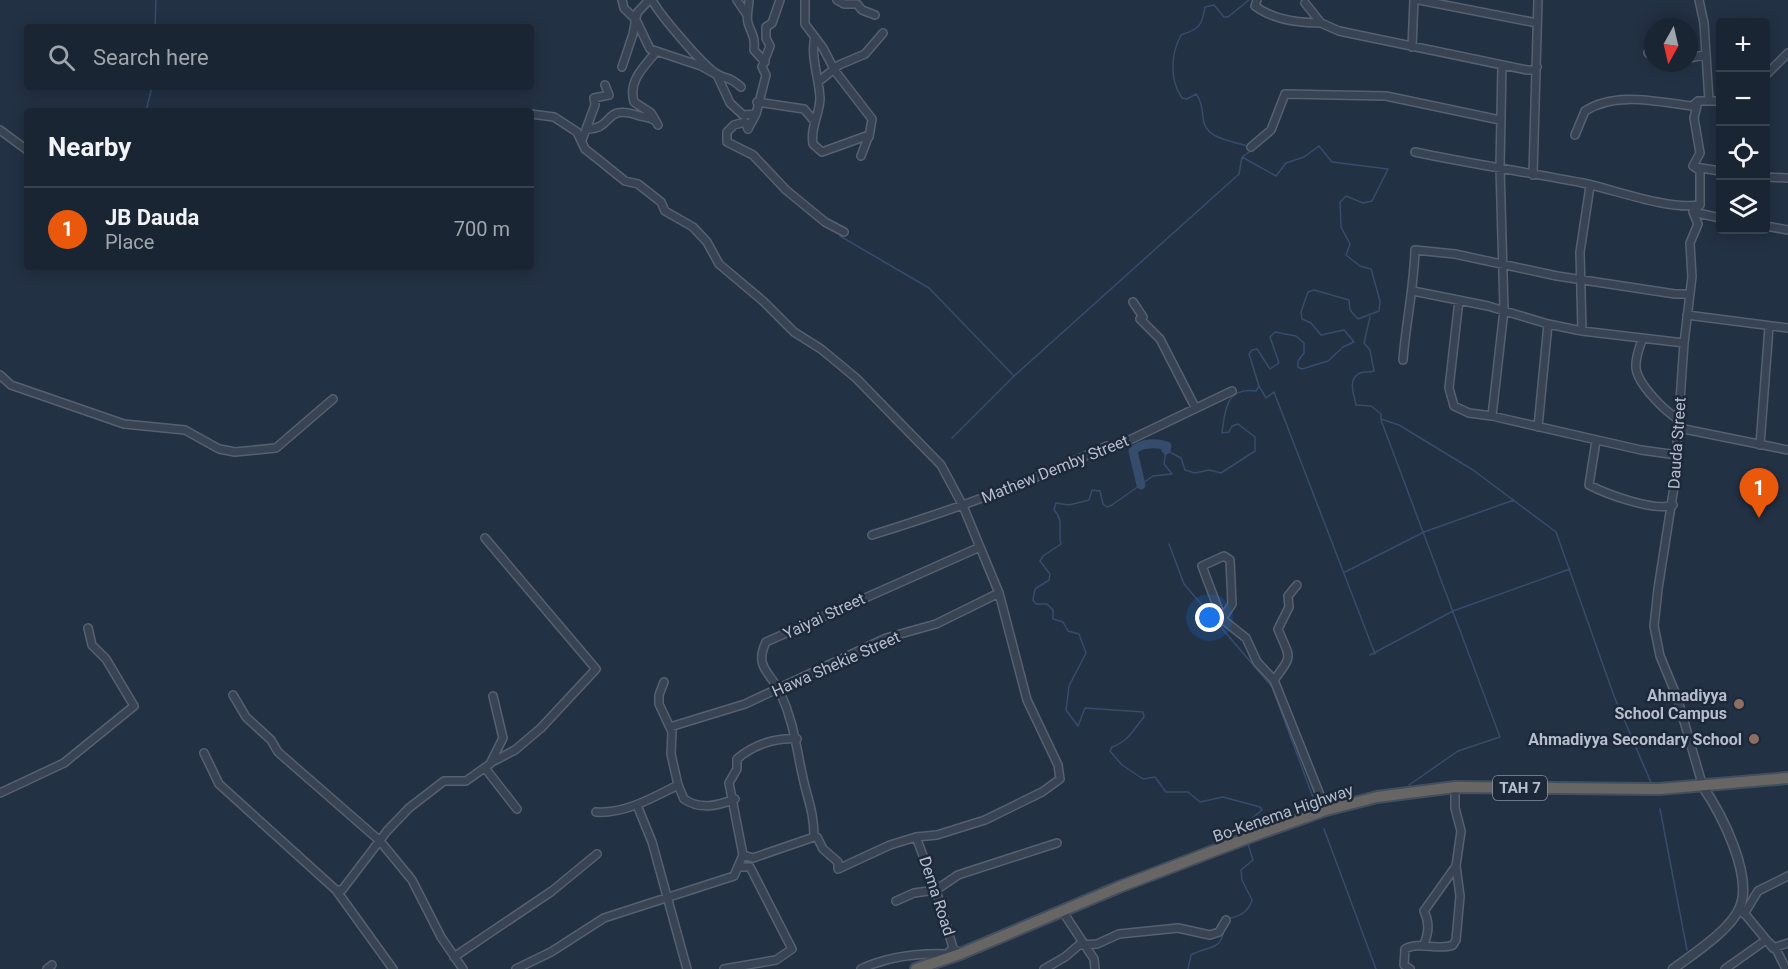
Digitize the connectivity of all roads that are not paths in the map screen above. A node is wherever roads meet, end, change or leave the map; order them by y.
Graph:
1 (622, 0) edge
2 (650, 0) edge
3 (737, 0) edge
4 (749, 0) edge
5 (780, 0) edge
6 (805, 0) edge
7 (837, 0) edge
8 (1257, 0) edge
9 (1417, 0) edge
10 (1538, 0) edge
11 (1699, 0) edge
12 (1305, 3) dead end
13 (747, 15) junction
14 (875, 15) dead end
15 (636, 20) junction
16 (1321, 23) junction
17 (1537, 23) junction
18 (883, 33) dead end
19 (815, 37) junction
20 (1412, 47) junction
21 (656, 52) junction
22 (1788, 53) edge
23 (1705, 55) junction
24 (1698, 56) edge
25 (765, 62) junction
26 (1502, 65) junction
27 (1537, 67) junction
28 (622, 68) dead end
29 (835, 71) junction
30 (1769, 72) edge
31 (717, 75) junction
32 (818, 82) junction
33 (605, 85) dead end
34 (741, 87) dead end
35 (1709, 101) junction
36 (1716, 101) edge
37 (757, 102) junction
38 (1698, 102) junction
39 (534, 114) edge
40 (756, 114) junction
41 (1500, 120) junction
42 (815, 122) junction
43 (746, 124) junction
44 (587, 129) junction
45 (0, 130) edge
46 (1575, 135) dead end
47 (582, 140) junction
48 (1251, 147) dead end
49 (24, 148) edge
50 (1415, 152) dead end
51 (1693, 166) junction
52 (1500, 167) junction
53 (1716, 170) edge
54 (1533, 175) junction
55 (1770, 177) edge
56 (1788, 178) edge
57 (1590, 186) junction
58 (1700, 205) junction
59 (1693, 212) junction
60 (1716, 217) edge
61 (1770, 226) edge
62 (1787, 227) edge
63 (844, 232) dead end
64 (1504, 264) junction
65 (1580, 279) junction
66 (1413, 291) junction
67 (1689, 294) junction
68 (1459, 300) junction
69 (1133, 302) dead end
70 (1504, 310) junction
71 (1687, 315) junction
72 (1548, 324) junction
73 (1769, 327) junction
74 (1788, 328) edge
75 (1582, 331) junction
76 (1642, 340) junction
77 (1684, 344) junction
78 (1403, 360) dead end
79 (0, 375) edge
80 (1232, 390) dead end
81 (333, 399) dead end
82 (1195, 407) junction
83 (1492, 416) junction
84 (1679, 424) junction
85 (1538, 427) junction
86 (1596, 441) junction
87 (1761, 446) junction
88 (1788, 450) edge
89 (1677, 455) junction
90 (963, 506) junction
91 (1673, 506) junction
92 (872, 535) dead end
93 (485, 538) dead end
94 (980, 547) junction
95 (1296, 585) dead end
96 (999, 593) junction
97 (1222, 619) junction
98 (88, 628) dead end
99 (1274, 680) junction
100 (664, 682) dead end
101 (779, 690) junction
102 (233, 695) dead end
103 (493, 696) dead end
104 (670, 727) junction
105 (797, 739) junction
106 (204, 753) dead end
107 (492, 762) junction
108 (485, 768) junction
109 (1788, 778) edge
110 (678, 785) junction
111 (1455, 787) junction
112 (1703, 787) junction
113 (0, 793) edge
114 (735, 799) junction
115 (637, 805) junction
116 (517, 809) dead end
117 (1326, 810) junction
118 (596, 812) dead end
119 (814, 837) junction
120 (916, 837) junction
121 (380, 841) junction
122 (1057, 843) dead end
123 (597, 854) dead end
124 (743, 855) junction
125 (753, 858) junction
126 (1456, 866) junction
127 (739, 867) junction
128 (750, 867) junction
129 (1788, 876) edge
130 (336, 890) junction
131 (936, 890) junction
132 (667, 898) junction
133 (896, 901) dead end
134 (1742, 911) junction
135 (1063, 912) junction
136 (1226, 920) dead end
137 (1766, 940) junction
138 (1788, 943) edge
139 (1083, 944) junction
140 (1423, 946) junction
141 (1776, 949) junction
142 (956, 951) junction
143 (454, 957) junction
144 (393, 969) edge
145 (463, 969) edge
146 (516, 969) edge
147 (687, 969) edge
148 (724, 969) edge
149 (861, 969) edge
150 (916, 969) edge
151 (1044, 969) edge
152 (1095, 969) edge
153 (1410, 969) edge
154 (1673, 969) edge
155 (1725, 969) edge
156 (1786, 969) edge

1 - 15 street
2 - 15 street
2 - 31 street
3 - 13 street
4 - 13 street
5 - 25 street
6 - 19 street
7 - 14 street
8 - 16 street
9 - 17 street
9 - 20 street
10 - 17 street
11 - 23 street
12 - 16 street
13 - 25 street
15 - 21 street
15 - 28 street
16 - 20 street
17 - 27 street
18 - 29 street
19 - 29 street
19 - 32 street
20 - 26 street
21 - 31 street
21 - 44 street
22 - 30 street
23 - 24 street
23 - 35 street
25 - 37 street
26 - 27 street
26 - 41 street
27 - 54 street
29 - 32 street
29 - 42 street
31 - 34 street
31 - 43 street
32 - 42 street
33 - 44 street
35 - 36 street
35 - 38 street
37 - 40 street
37 - 42 street
38 - 46 street
38 - 51 street
39 - 47 street
40 - 43 street
40 - 43 street
41 - 48 street
41 - 52 street
43 - 63 street
44 - 47 street
45 - 49 street
47 - 90 street
50 - 52 street
51 - 53 street
51 - 58 street
52 - 54 street
52 - 64 street
54 - 57 street
55 - 56 street
57 - 58 street
57 - 65 street
58 - 59 street
59 - 60 street
59 - 67 street, Dauda Street
61 - 62 street
64 - 65 street
64 - 66 street
64 - 70 street
65 - 67 street
65 - 75 street
66 - 68 street
66 - 78 street
67 - 71 street, Dauda Street
68 - 70 street
68 - 83 street
69 - 82 street
70 - 72 street
70 - 83 street
71 - 73 street
71 - 77 street, Dauda Street
72 - 75 street
72 - 85 street
73 - 74 street
73 - 87 street
75 - 76 street
76 - 77 street
76 - 84 street
77 - 84 street, Dauda Street
79 - 81 street
80 - 82 street, Mathew Demby Street
82 - 90 street, Mathew Demby Street
83 - 85 street
84 - 87 street
84 - 89 street, Dauda Street
85 - 86 street
86 - 89 street
86 - 91 street
87 - 88 street
89 - 91 street, Dauda Street
90 - 92 street, Mathew Demby Street
90 - 94 street
91 - 112 street, Dauda Street
93 - 107 street
94 - 96 street
94 - 101 street, Yaiyai Street
95 - 99 street
96 - 101 street, Hawa Shekie Street
96 - 120 street
97 - 97 street
97 - 99 street
98 - 113 street
99 - 117 street
100 - 104 street
101 - 104 street, Hawa Shekie Street
101 - 105 street, Yaiyai Street
102 - 121 street
103 - 107 street
104 - 110 street
105 - 114 street
105 - 119 street, Yaiyai Street
106 - 130 street
107 - 108 street
108 - 116 street
108 - 121 street
109 - 112 highway, Bo-Kenema Highway / TAH 7
110 - 114 street
110 - 115 street
111 - 112 highway, Bo-Kenema Highway / TAH 7
111 - 117 highway, Bo-Kenema Highway / TAH 7
111 - 126 street
112 - 134 street
114 - 124 street
115 - 118 street
115 - 132 street
117 - 135 highway, Bo-Kenema Highway / TAH 7
119 - 120 street
119 - 125 street
120 - 131 street, Dema Road
121 - 130 street
121 - 143 street
122 - 131 street
123 - 143 street
124 - 125 street
124 - 127 street
125 - 128 street
126 - 140 street
126 - 140 street
127 - 128 street
127 - 132 street
128 - 148 street
129 - 134 street
130 - 144 street
131 - 133 street
131 - 142 street, Dema Road
132 - 146 street
132 - 147 street
134 - 137 street
134 - 154 street
135 - 139 street
135 - 142 highway, Bo-Kenema Highway / TAH 7
136 - 139 street
137 - 141 street
137 - 155 street
138 - 141 street
139 - 151 street
139 - 152 street
140 - 153 street
141 - 156 street
142 - 149 street
142 - 150 highway, Bo-Kenema Highway / TAH 7
143 - 145 street

